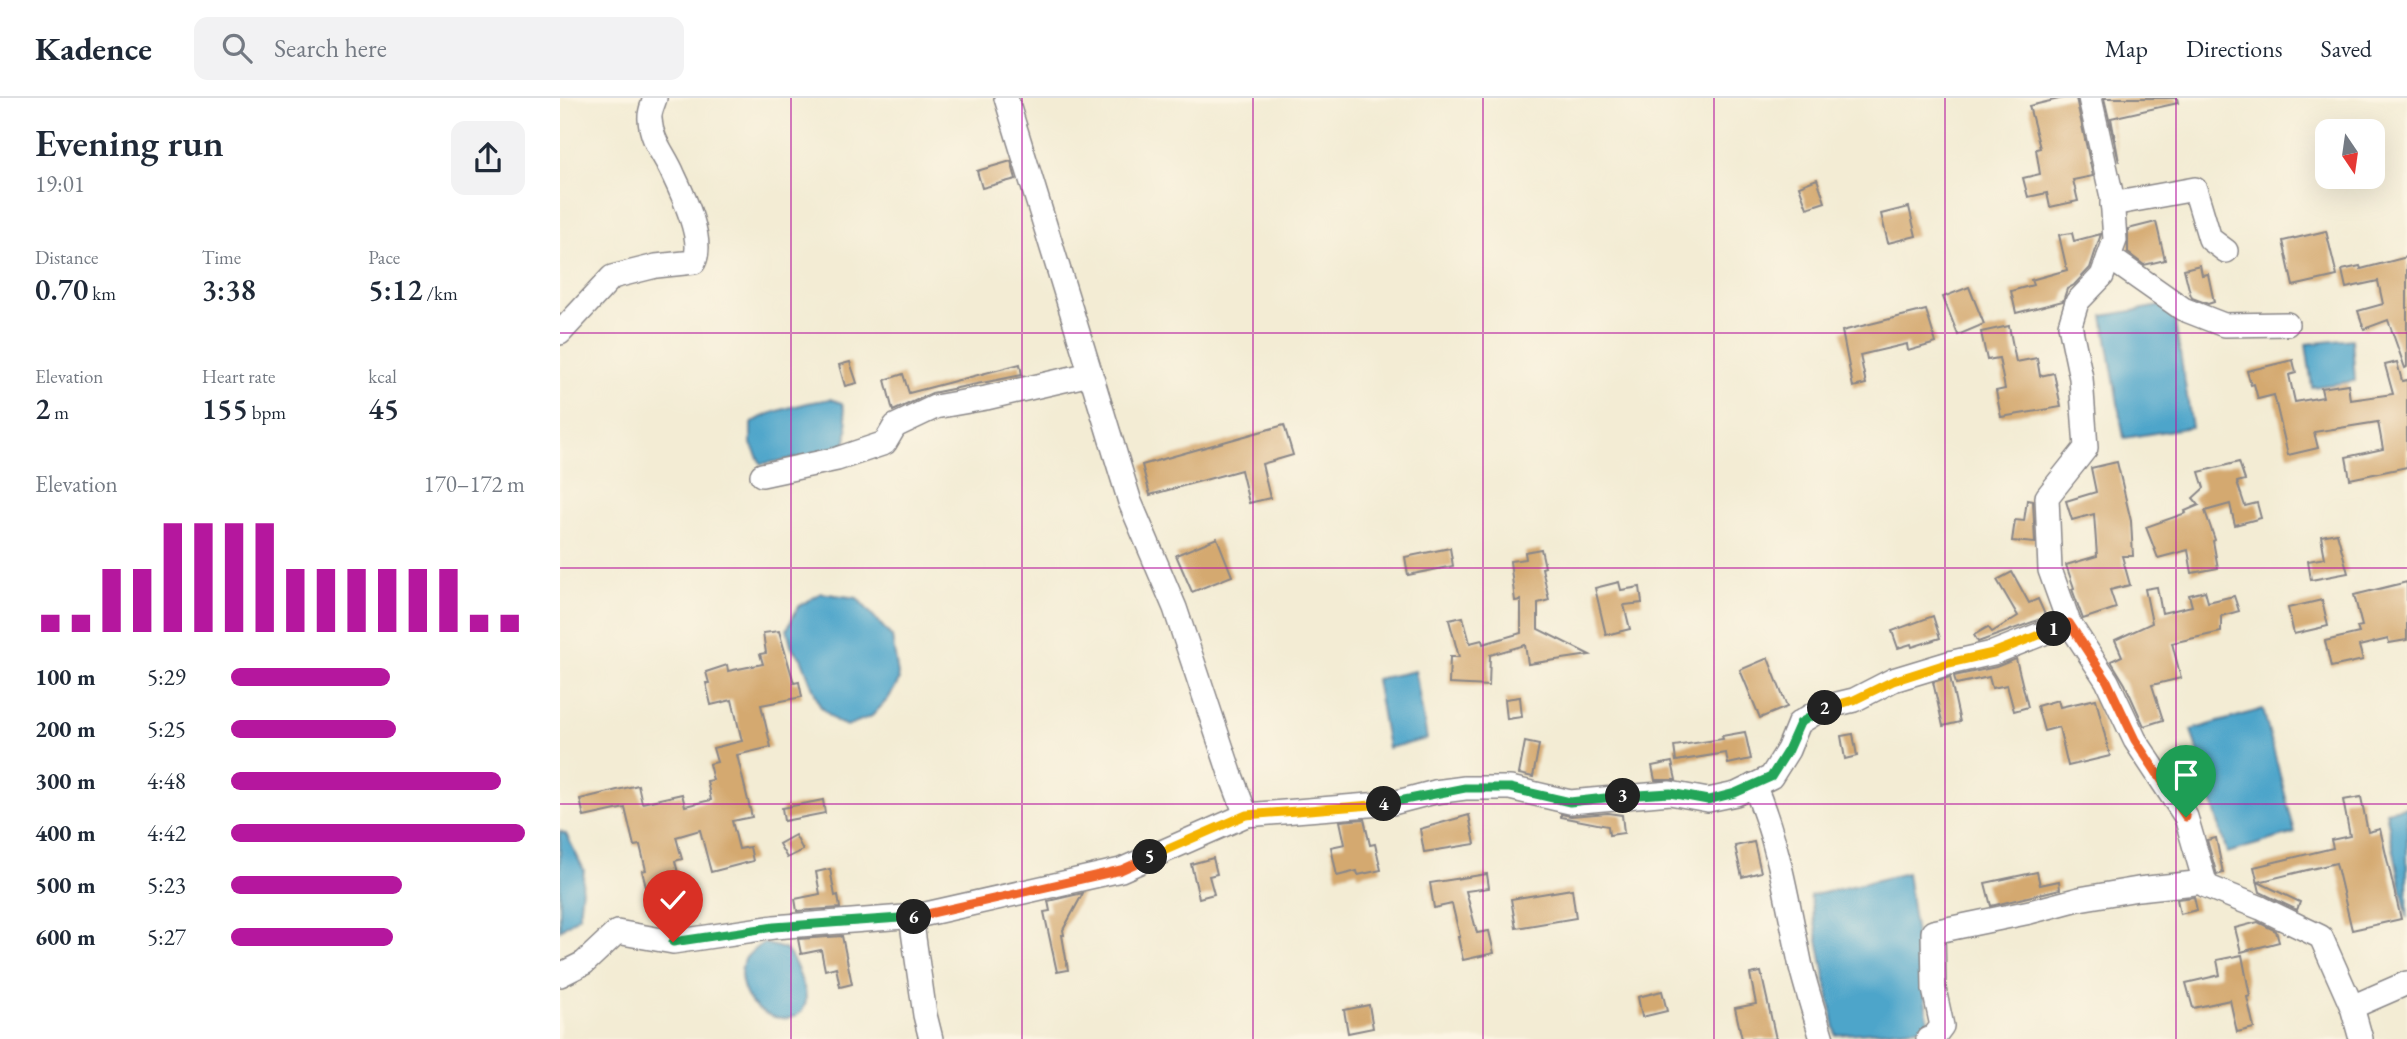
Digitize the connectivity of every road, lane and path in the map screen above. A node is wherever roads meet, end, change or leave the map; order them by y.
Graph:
1 (655, 98) edge
2 (1006, 98) edge
3 (2090, 98) edge
4 (2112, 204) junction
5 (2226, 251) dead end
6 (2109, 257) junction
7 (2287, 324) dead end
8 (560, 333) edge
9 (1090, 374) junction
10 (762, 475) dead end
11 (2069, 623) junction
12 (1754, 785) junction
13 (1246, 815) junction
14 (2204, 881) junction
15 (911, 917) junction
16 (560, 975) edge
17 (2407, 983) edge
18 (2352, 1007) junction
19 (931, 1039) edge
20 (1822, 1039) edge
21 (1928, 1039) edge
22 (2361, 1039) edge

1 - 8 street
2 - 9 street
3 - 4 street
4 - 5 street
4 - 6 street
6 - 7 street
6 - 11 street
9 - 10 street
9 - 13 street
11 - 12 street
11 - 14 street
12 - 13 street
12 - 20 street
13 - 15 street
14 - 18 street
14 - 21 street
15 - 16 street
15 - 19 street
17 - 18 street
18 - 22 street

